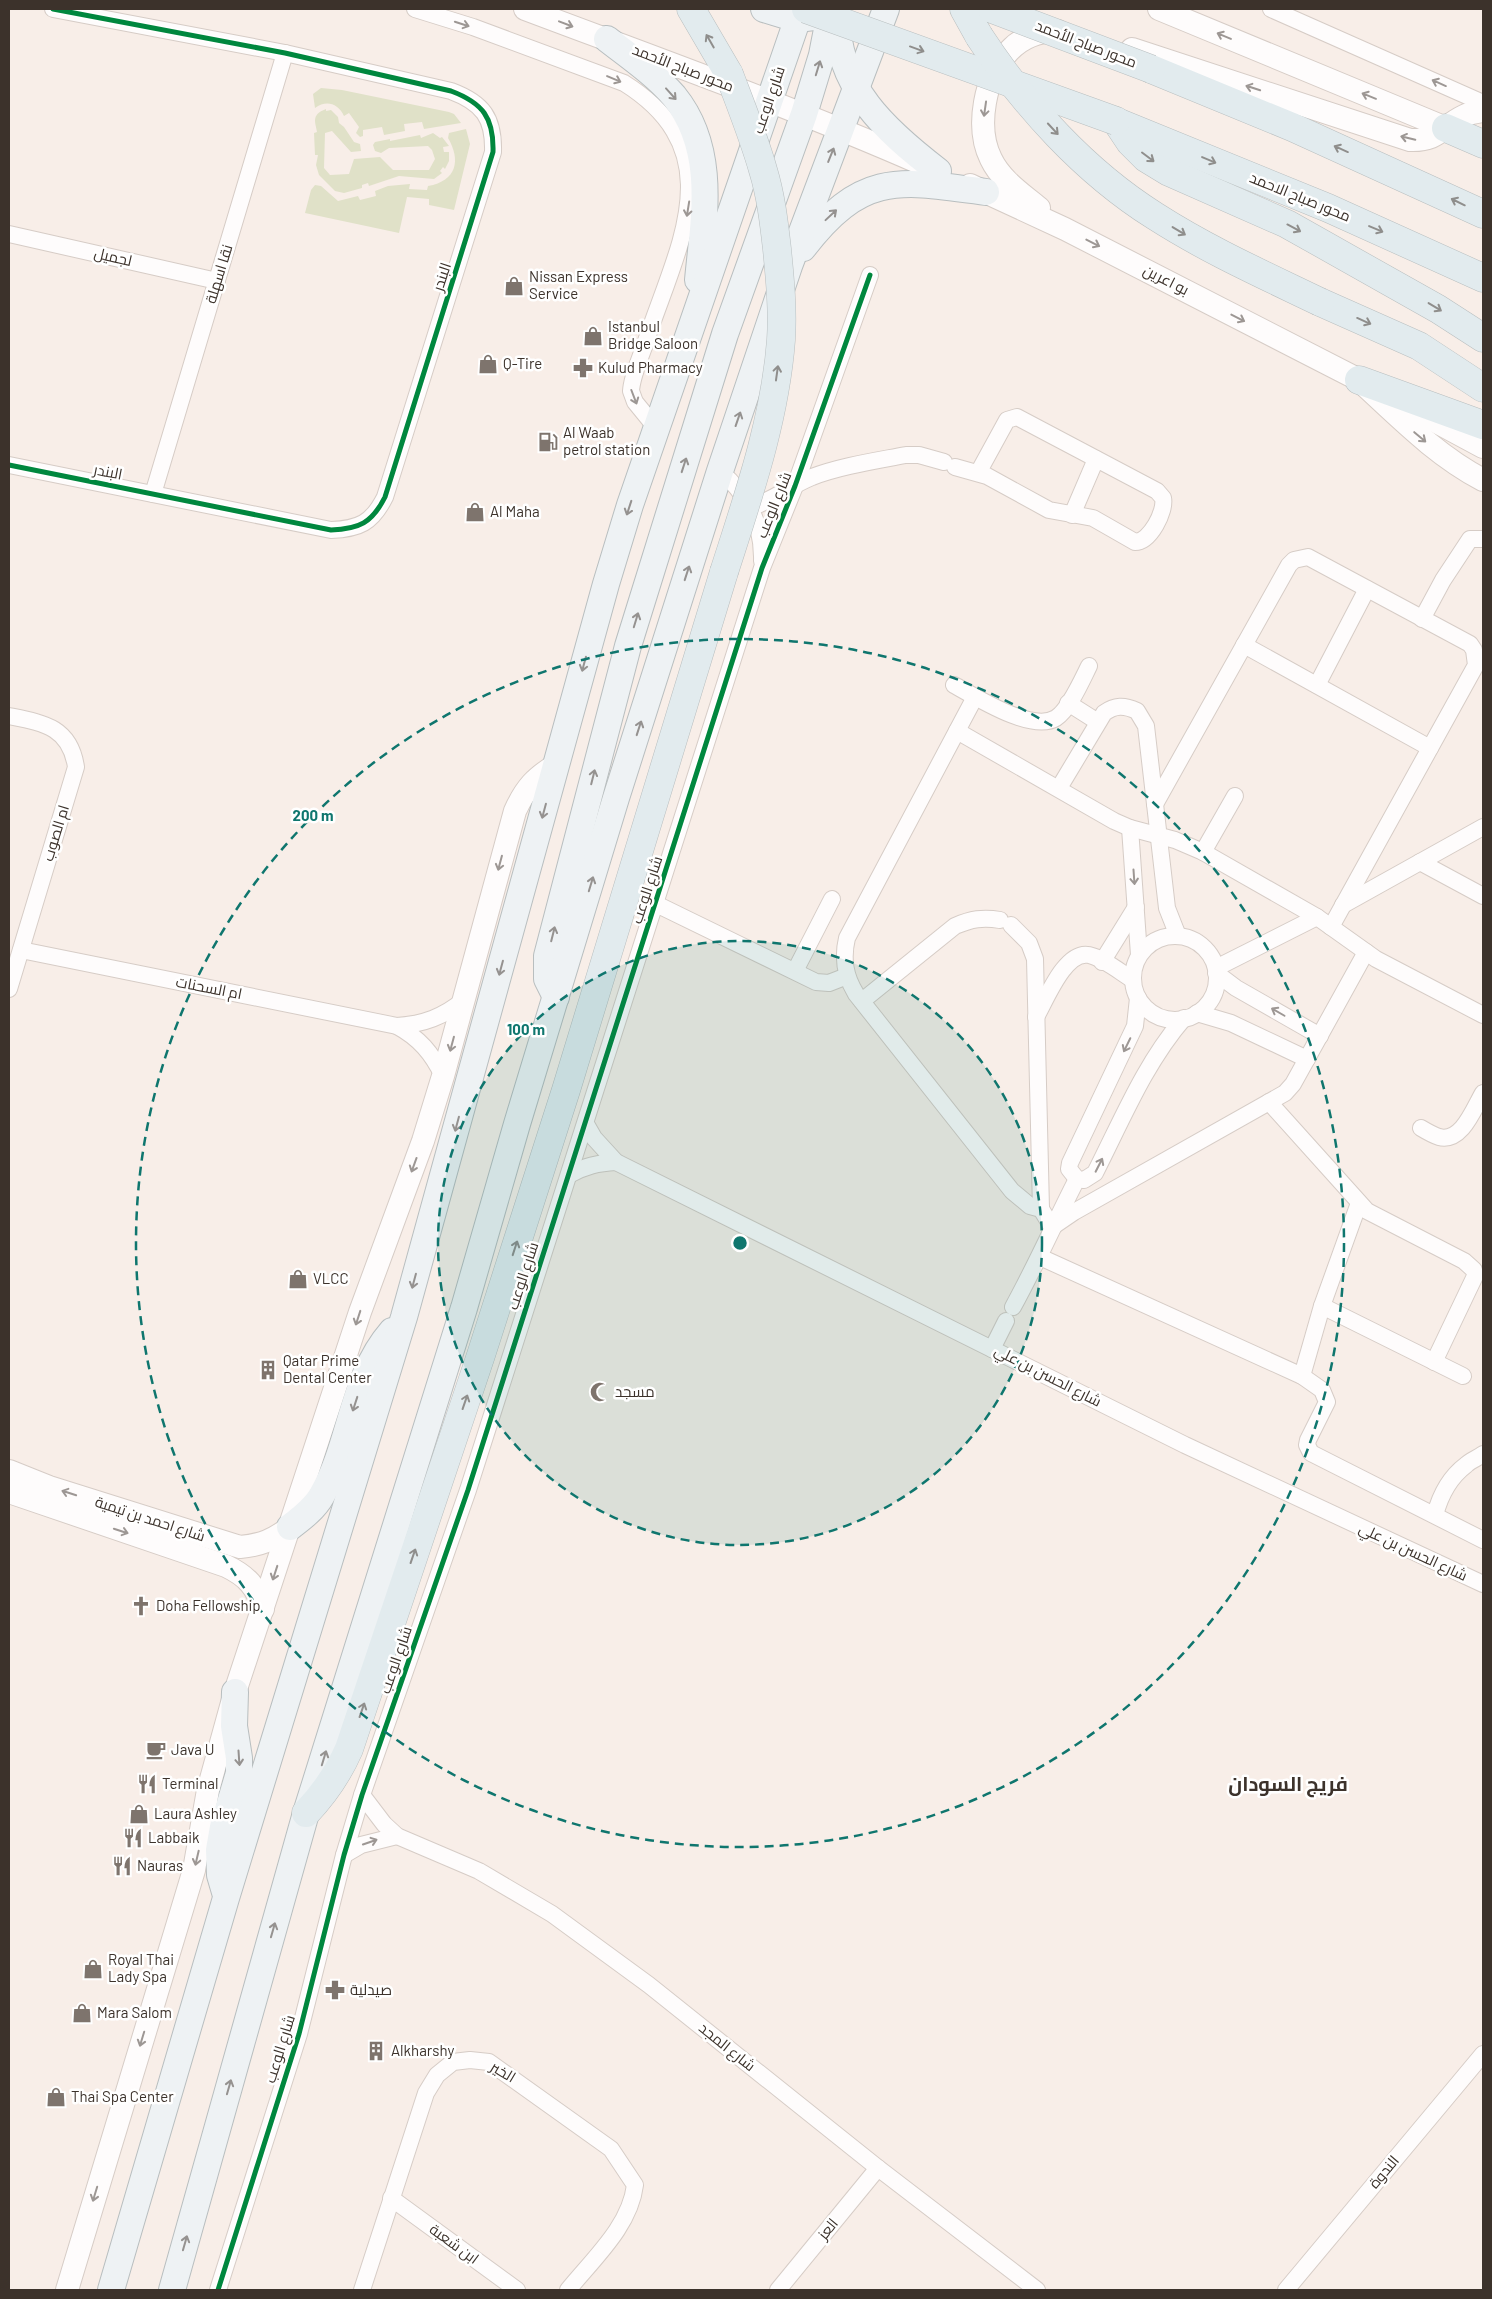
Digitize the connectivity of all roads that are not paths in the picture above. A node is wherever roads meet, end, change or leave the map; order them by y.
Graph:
1 (53, 9) edge
2 (415, 9) edge
3 (525, 9) edge
4 (691, 9) edge
5 (764, 9) edge
6 (886, 9) edge
7 (964, 9) edge
8 (992, 9) edge
9 (1009, 9) edge
10 (1159, 9) edge
11 (1271, 9) edge
12 (823, 11) edge
13 (108, 14) edge
14 (1076, 30) junction
15 (607, 40) junction
16 (285, 53) junction
17 (857, 90) junction
18 (769, 100) junction
19 (1483, 103) edge
20 (1483, 111) edge
21 (804, 114) junction
22 (1116, 121) junction
23 (1446, 128) junction
24 (842, 129) junction
25 (1483, 144) edge
26 (791, 152) junction
27 (750, 154) junction
28 (938, 171) junction
29 (986, 192) junction
30 (1483, 214) edge
31 (1065, 229) junction
32 (9, 234) edge
33 (789, 266) junction
34 (870, 275) dead end
35 (1483, 278) edge
36 (217, 281) junction
37 (694, 324) junction
38 (1483, 338) edge
39 (1435, 356) junction
40 (1483, 372) edge
41 (1358, 380) junction
42 (1483, 388) edge
43 (1483, 425) edge
44 (657, 429) junction
45 (1483, 447) edge
46 (1096, 459) junction
47 (9, 465) edge
48 (720, 471) junction
49 (978, 473) junction
50 (1483, 480) edge
51 (796, 486) junction
52 (153, 494) junction
53 (750, 508) junction
54 (1072, 515) junction
55 (1483, 538) edge
56 (762, 568) junction
57 (1367, 589) junction
58 (1422, 619) junction
59 (1244, 645) junction
60 (1089, 666) dead end
61 (954, 685) dead end
62 (1317, 686) junction
63 (975, 697) junction
64 (1068, 703) junction
65 (9, 716) edge
66 (1098, 722) junction
67 (957, 731) junction
68 (1430, 748) junction
69 (557, 764) junction
70 (1058, 788) junction
71 (1236, 796) dead end
72 (1155, 804) junction
73 (1483, 827) edge
74 (1130, 828) junction
75 (1159, 837) junction
76 (1204, 852) junction
77 (1420, 862) junction
78 (1483, 896) edge
79 (832, 899) dead end
80 (656, 904) junction
81 (1343, 905) junction
82 (1136, 907) junction
83 (1317, 918) junction
84 (1331, 927) junction
85 (1178, 936) junction
86 (21, 950) junction
87 (1366, 952) junction
88 (1139, 955) junction
89 (1102, 962) junction
90 (795, 971) junction
91 (1216, 971) junction
92 (847, 976) junction
93 (1133, 980) junction
94 (9, 989) edge
95 (556, 997) junction
96 (1138, 998) junction
97 (464, 1000) junction
98 (862, 1002) junction
99 (1483, 1015) edge
100 (1191, 1016) junction
101 (1035, 1019) junction
102 (397, 1026) junction
103 (1320, 1036) junction
104 (1307, 1059) junction
105 (443, 1076) junction
106 (1483, 1093) edge
107 (1269, 1102) junction
108 (586, 1124) junction
109 (1421, 1128) dead end
110 (616, 1162) junction
111 (569, 1175) junction
112 (1077, 1179) junction
113 (1359, 1203) junction
114 (1040, 1209) junction
115 (1052, 1228) junction
116 (1040, 1256) junction
117 (1322, 1306) junction
118 (404, 1317) junction
119 (992, 1349) junction
120 (1434, 1362) junction
121 (1302, 1376) junction
122 (1463, 1376) dead end
123 (1483, 1456) edge
124 (9, 1471) edge
125 (9, 1492) edge
126 (1435, 1515) junction
127 (290, 1527) junction
128 (1483, 1540) edge
129 (1483, 1584) edge
130 (263, 1609) junction
131 (235, 1692) junction
132 (362, 1795) junction
133 (306, 1813) junction
134 (397, 1836) junction
135 (344, 1855) junction
136 (226, 1898) junction
137 (1483, 2054) edge
138 (878, 2168) junction
139 (391, 2198) junction
140 (67, 2290) edge
141 (111, 2290) edge
142 (172, 2290) edge
143 (218, 2290) edge
144 (362, 2290) edge
145 (517, 2290) edge
146 (568, 2290) edge
147 (778, 2290) edge
148 (1037, 2290) edge
149 (1286, 2290) edge

1 - 13 street, البندر
2 -> 44 street
3 -> 15 street, محور صباح الأحمد
133 -> 4 highway, bridge
5 - 12 main road
6 - 17 main road
7 -> 39 highway, bridge
30 -> 8 highway, محور صباح الأحمد, bridge
9 - 14 main road
23 -> 10 street
19 -> 11 street
12 - 17 main road
12 - 18 main road, شارع الوعب
21 -> 12 main road
12 -> 22 highway, bridge
13 - 16 street, البندر
23 -> 14 street
14 -> 31 street
15 - 18 street, محور صباح الأحمد
15 -> 37 main road
16 - 36 street, نقا اسهلة
16 - 52 street, البندر
17 - 24 main road
17 - 28 main road
18 - 21 street, محور صباح الأحمد
18 - 27 main road, شارع الوعب
20 - 23 street
21 - 24 street, محور صباح الأحمد
21 - 26 main road
22 -> 35 highway, محور صباح الاحمد
22 -> 38 highway
23 - 25 highway
24 - 28 street, بو اعرين
33 -> 24 main road
26 - 27 main road
95 -> 26 main road
27 - 37 main road, شارع الوعب
28 - 29 street, بو اعرين
29 - 31 street, بو اعرين
33 -> 29 main road
31 -> 41 street, بو اعرين
32 - 36 street, لجميل
48 -> 33 main road
34 - 51 street, شارع الوعب
36 - 52 street, نقا اسهلة
37 - 44 main road, شارع الوعب
39 - 40 highway
39 - 42 highway
41 - 43 highway
41 - 45 street, بو اعرين
41 -> 50 street
44 -> 69 main road, شارع الوعب
46 - 49 street
46 - 54 street
46 - 54 street
47 - 52 street, البندر
48 - 53 street, شارع الوعب
95 -> 48 main road
49 - 51 street
49 - 54 street
51 - 53 street
51 - 56 street, شارع الوعب
53 - 56 street, شارع الوعب
55 - 58 street
56 - 80 street, شارع الوعب
57 - 58 street
57 - 59 street
57 - 62 street
58 - 68 street
59 - 62 street
59 - 72 street
60 - 64 street
61 - 63 street
62 - 68 street
63 - 64 street
63 - 67 street
64 - 66 street
65 - 86 street, ام الصوب
66 - 70 street
66 - 72 street
67 - 70 street
67 - 92 street
68 - 81 street
69 -> 97 street
69 -> 118 main road, شارع الوعب
70 - 74 street
71 - 76 street
72 - 75 street
73 - 77 street
74 - 75 street
74 -> 82 street
75 - 76 street
75 - 85 street
76 - 83 street
77 - 78 street
77 - 81 street
79 - 90 street
80 - 90 street
80 - 108 street, شارع الوعب
81 - 84 street
82 - 88 street
82 - 89 street
83 - 84 street
83 - 91 street
84 - 87 street
85 - 88 street
85 - 91 street
86 - 94 street, ام الصوب
86 - 102 street, ام السحنات
87 - 99 street
87 - 103 street
88 - 93 street
89 - 93 street
89 - 101 street
90 - 92 street
91 - 100 street
103 -> 91 street
92 - 98 street
93 - 96 street
133 -> 95 main road
96 - 100 street
96 -> 112 street
97 - 102 street, ام السحنات
97 -> 105 street
98 - 101 street
98 - 114 street
100 - 104 street
112 -> 100 street
101 - 114 street
102 - 105 street, ام السحنات
103 - 104 street
104 - 107 street
105 -> 127 street
106 - 109 street
107 - 113 street
107 - 115 street
108 - 110 street, شارع الحسن بن علي
108 - 111 street, شارع الوعب
110 - 111 street
110 - 119 street, شارع الحسن بن علي
111 - 132 street, شارع الوعب
112 - 115 street
113 - 117 street
113 - 120 street
114 - 115 street
115 - 116 street
116 - 119 street
116 - 121 street
117 - 120 street
117 - 121 street
118 -> 127 main road
118 - 136 main road, شارع الوعب
119 - 129 street, شارع الحسن بن علي
120 - 122 street
121 - 126 street
123 - 126 street
127 -> 124 street, شارع احمد بن تيمية
125 -> 130 street, شارع احمد بن تيمية
126 - 128 street
127 -> 130 street
130 - 131 street
131 -> 136 main road
131 -> 140 street
132 - 134 street, شارع المجد
132 - 135 street, شارع الوعب
142 -> 133 main road
135 -> 134 street
134 - 138 street, شارع المجد
135 - 143 street, شارع الوعب
136 - 141 main road, شارع الوعب
137 - 149 street, الندوة
138 - 147 street, العز
138 - 148 street, شارع المجد
139 - 144 street, الخير
139 - 145 street, ابن شعبة
139 - 146 street, الخير

